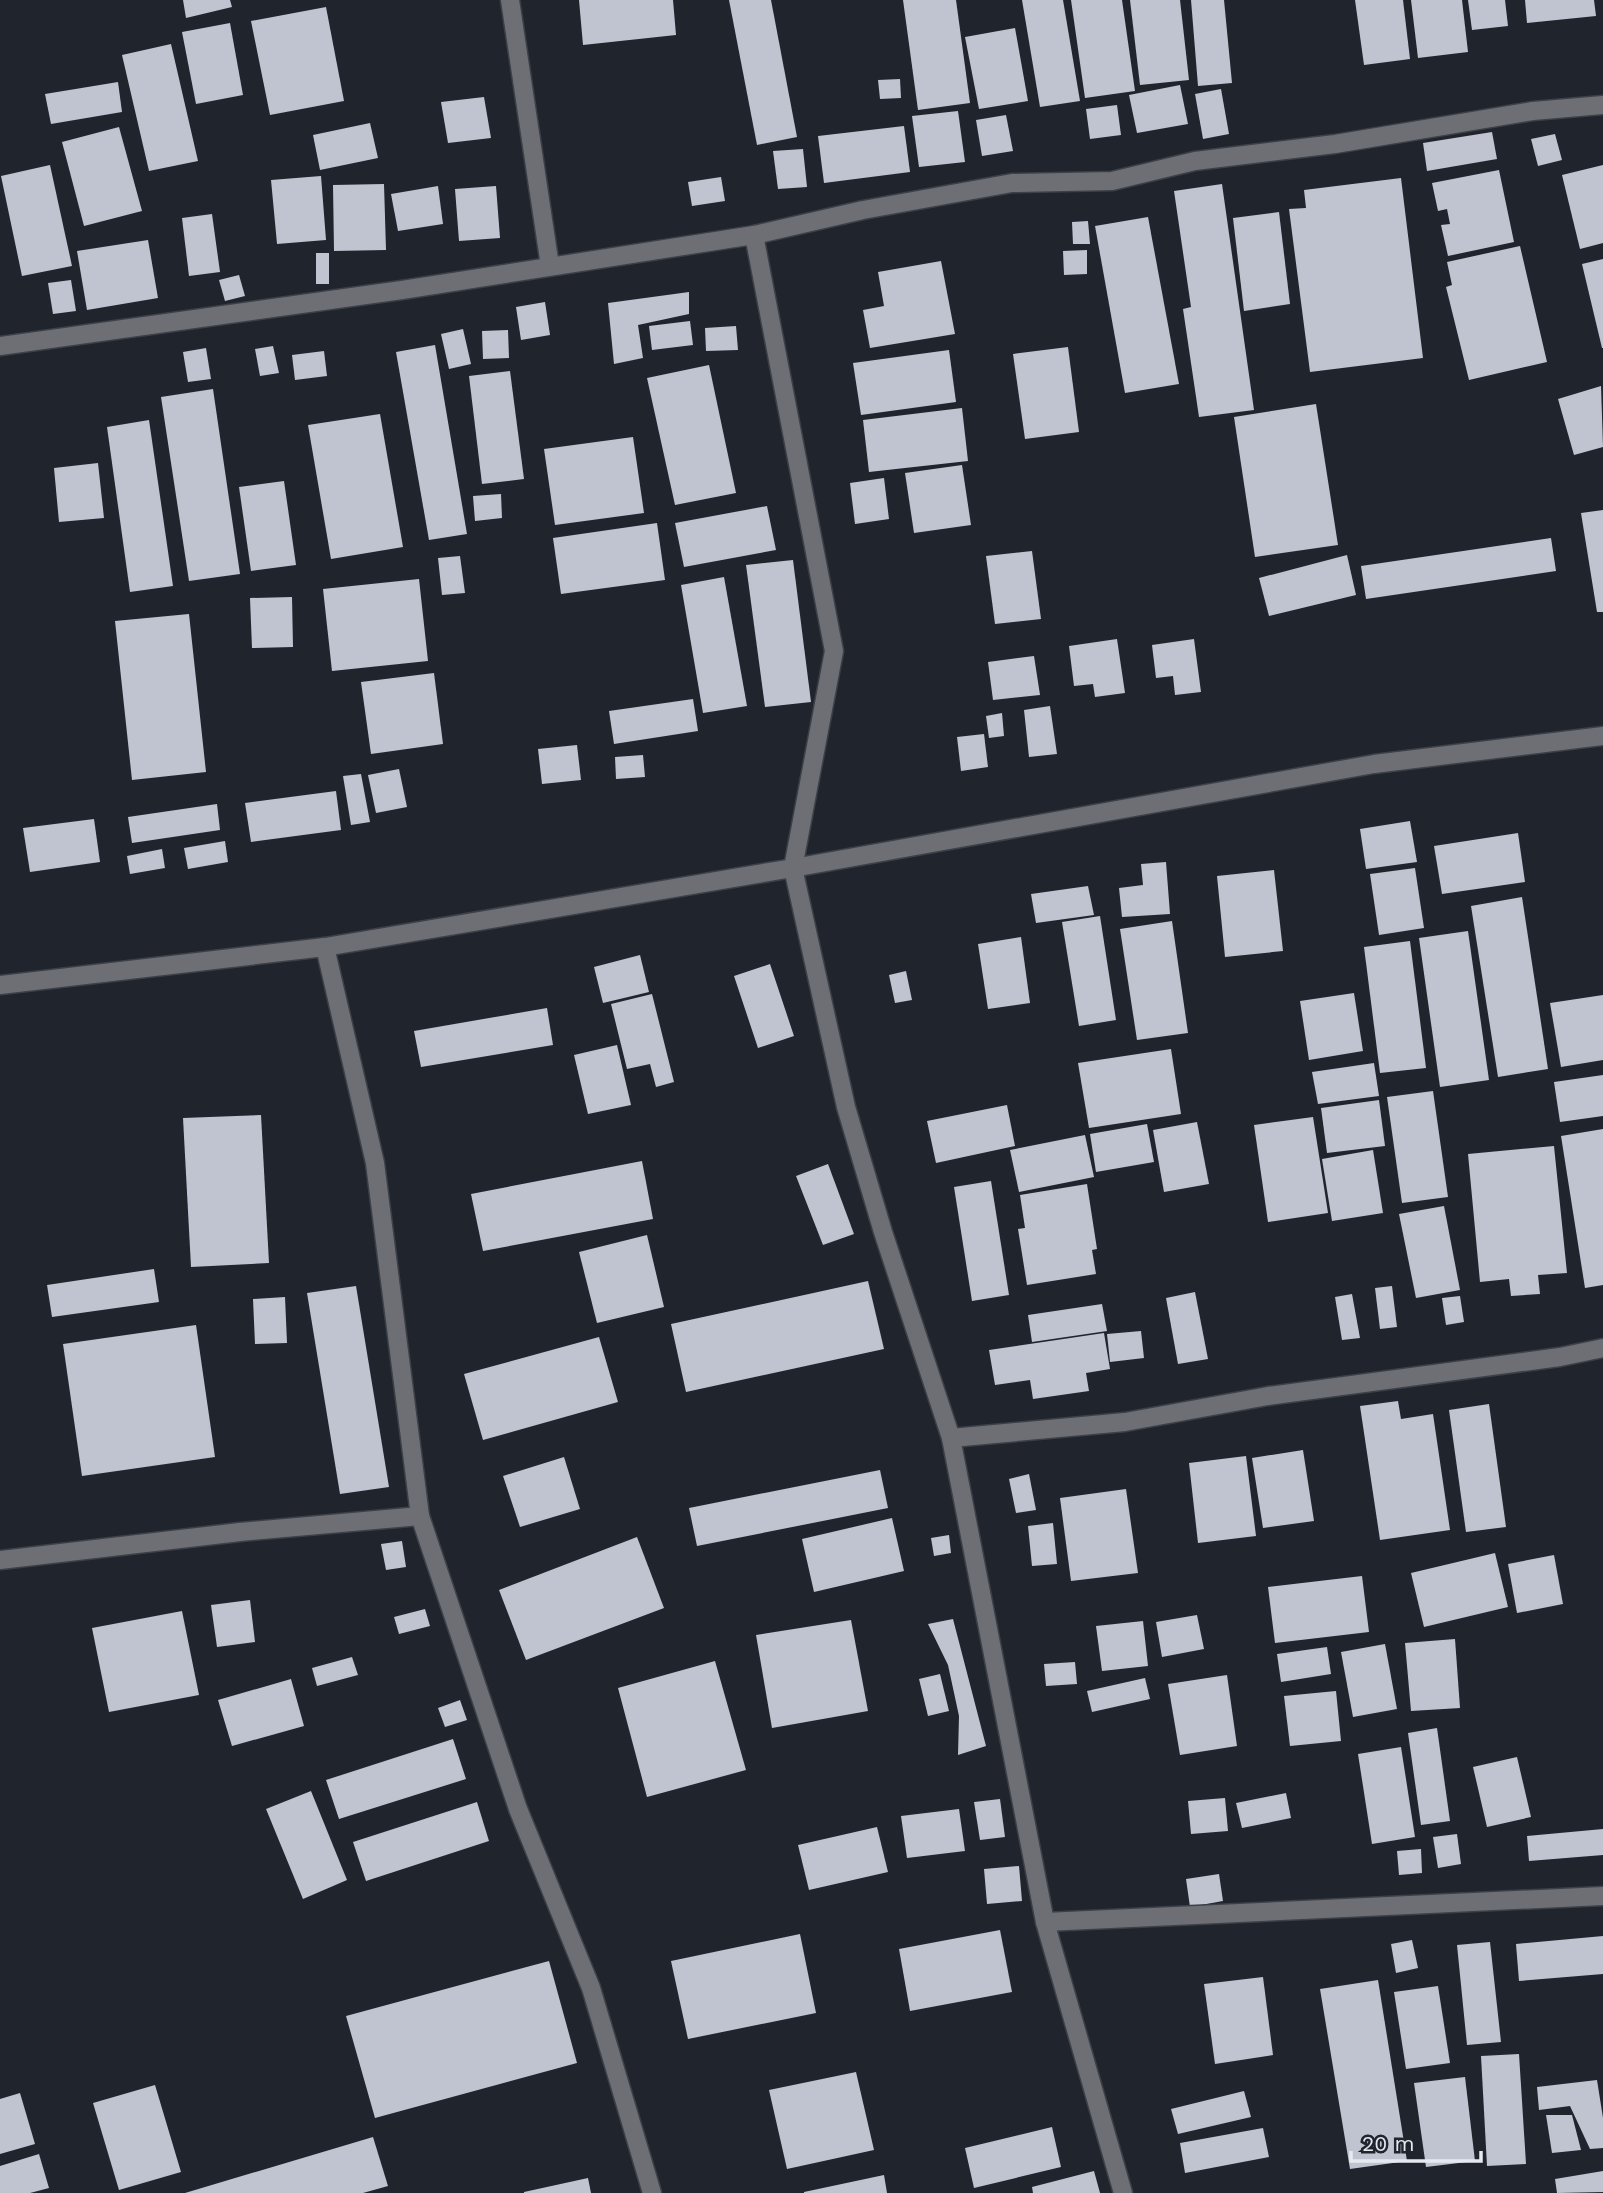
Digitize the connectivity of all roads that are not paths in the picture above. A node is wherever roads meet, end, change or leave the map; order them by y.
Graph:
1 (510, 0) edge
2 (1603, 105) edge
3 (754, 235) junction
4 (550, 267) junction
5 (0, 346) edge
6 (1603, 736) edge
7 (793, 868) junction
8 (325, 947) junction
9 (0, 985) edge
10 (1603, 1348) edge
11 (951, 1438) junction
12 (420, 1516) junction
13 (0, 1560) edge
14 (1603, 1896) edge
15 (1045, 1923) junction
16 (652, 2193) edge
17 (1123, 2193) edge

1 - 4 street
2 - 3 street
3 - 4 street
3 - 7 street
4 - 5 street
6 - 7 street
7 - 8 street
7 - 11 street
8 - 9 street
8 - 12 street
10 - 11 street
11 - 15 street
12 - 13 street
12 - 16 street
14 - 15 street
15 - 17 street

